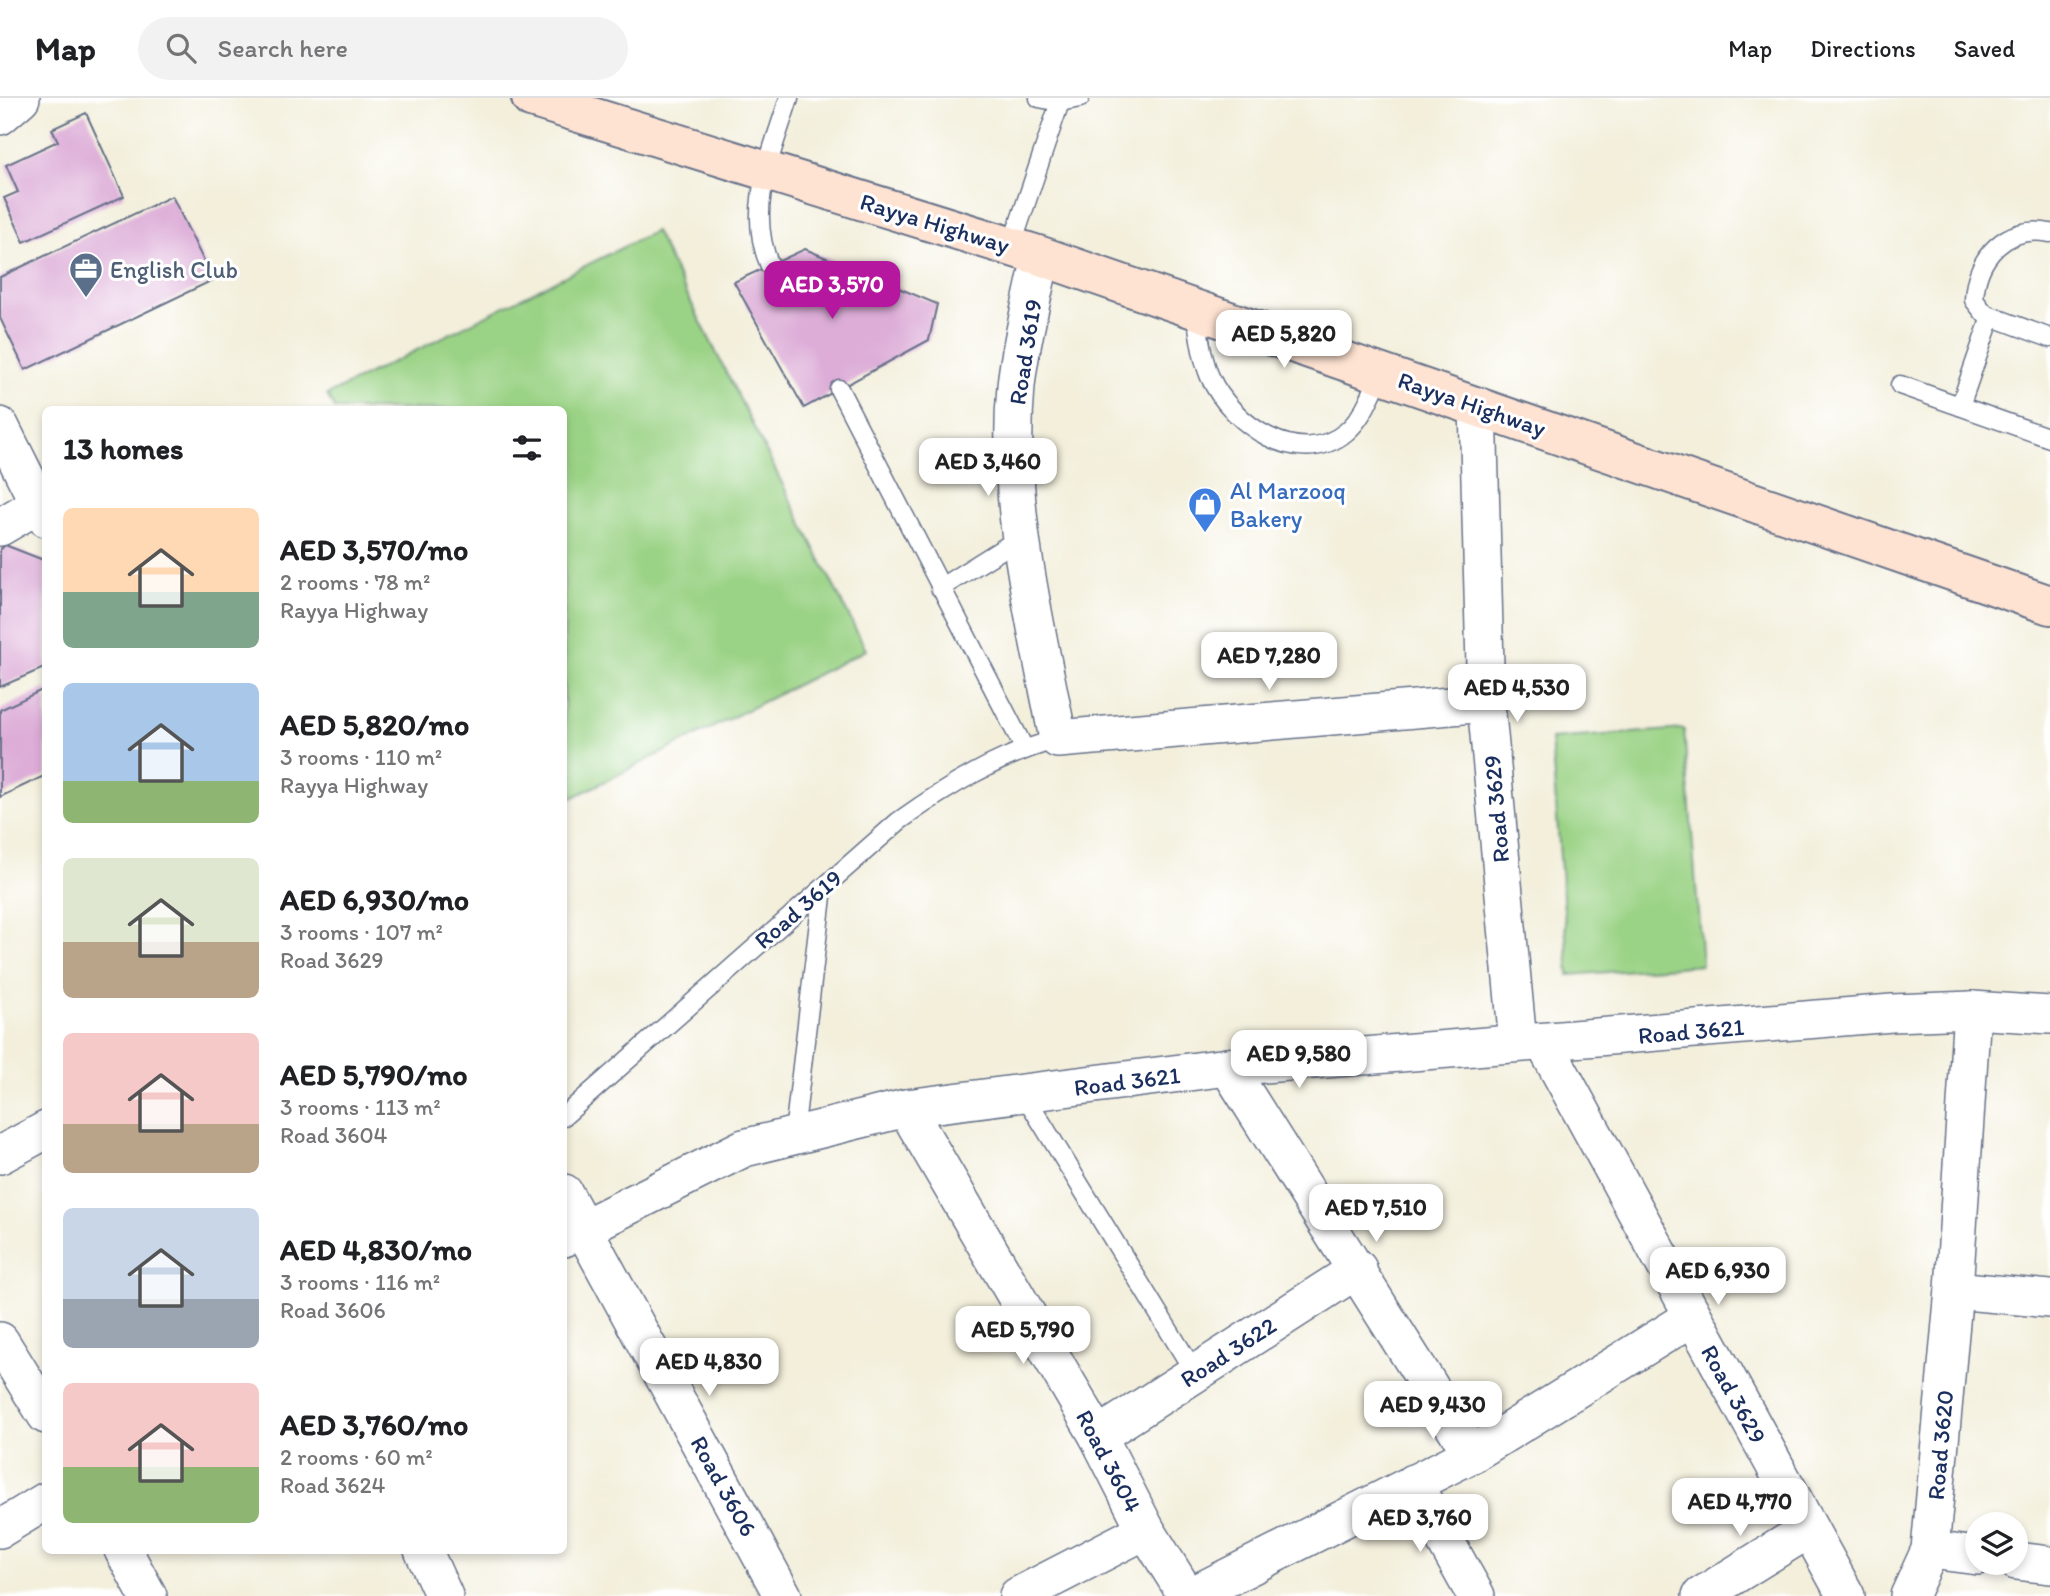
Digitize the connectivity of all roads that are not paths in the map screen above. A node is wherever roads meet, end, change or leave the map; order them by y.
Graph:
1 (21, 98) edge
2 (531, 98) edge
3 (789, 98) edge
4 (1040, 98) edge
5 (1080, 98) edge
6 (1060, 102) junction
7 (0, 116) edge
8 (766, 172) junction
9 (2050, 233) edge
10 (1026, 251) junction
11 (770, 266) dead end
12 (1195, 308) junction
13 (1991, 317) junction
14 (2050, 338) edge
15 (1382, 372) junction
16 (1900, 385) dead end
17 (839, 389) dead end
18 (1478, 406) junction
19 (1960, 406) junction
20 (0, 426) edge
21 (2050, 438) edge
22 (42, 511) edge
23 (0, 527) edge
24 (1020, 538) junction
25 (940, 587) junction
26 (2050, 605) edge
27 (1486, 704) junction
28 (1041, 743) junction
29 (823, 888) junction
30 (1972, 1010) junction
31 (2050, 1016) edge
32 (1531, 1043) junction
33 (1228, 1067) junction
34 (1024, 1094) junction
35 (906, 1108) junction
36 (567, 1113) edge
37 (42, 1132) edge
38 (794, 1134) junction
39 (0, 1154) edge
40 (567, 1207) edge
41 (573, 1233) edge
42 (1358, 1269) junction
43 (1954, 1290) junction
44 (2050, 1299) edge
45 (1691, 1318) junction
46 (0, 1341) edge
47 (1195, 1373) junction
48 (42, 1409) edge
49 (1098, 1436) junction
50 (1472, 1454) junction
51 (1413, 1483) junction
52 (42, 1503) edge
53 (0, 1528) edge
54 (1809, 1529) junction
55 (1146, 1530) junction
56 (1930, 1550) junction
57 (125, 1554) edge
58 (426, 1554) edge
59 (1965, 1554) edge
60 (2028, 1562) edge
61 (2050, 1565) edge
62 (148, 1596) edge
63 (444, 1596) edge
64 (783, 1596) edge
65 (1018, 1596) edge
66 (1189, 1596) edge
67 (1476, 1596) edge
68 (1701, 1596) edge
69 (1846, 1596) edge
70 (1909, 1596) edge

1 - 7 street
2 - 8 main road, Rayya Highway
3 - 8 lane
4 - 6 lane
5 - 6 lane
6 - 10 lane
8 - 10 main road, Rayya Highway
8 - 11 lane
9 - 13 lane
10 - 12 main road, Rayya Highway
10 - 24 street, Road 3619
12 - 15 main road, Rayya Highway
12 - 15 lane
13 - 14 lane
13 - 19 lane
15 - 18 main road, Rayya Highway
16 - 19 lane
17 - 25 lane
18 - 26 main road, Rayya Highway
18 - 27 street, Road 3629
19 - 21 lane
20 - 22 street
22 - 23 street
24 - 25 lane
24 - 28 street, Road 3619
25 - 28 lane
27 - 28 street, Road 3619
27 - 32 street, Road 3629
28 - 29 lane, Road 3619
29 - 36 lane, Road 3619
29 - 38 lane
30 - 31 street, Road 3621
30 - 32 street, Road 3621
30 - 43 street, Road 3620
32 - 33 street, Road 3621
32 - 45 street, Road 3629
33 - 34 street, Road 3621
33 - 42 street
34 - 35 street, Road 3621
34 - 47 lane
35 - 38 street, Road 3621
35 - 49 street, Road 3604
37 - 39 street
38 - 41 street, Road 3621
40 - 41 street, Road 3606
41 - 64 street, Road 3606
42 - 47 street, Road 3622
42 - 50 street
43 - 44 street
43 - 56 street, Road 3620
45 - 50 street
45 - 54 street, Road 3629
46 - 48 street
47 - 49 street, Road 3622
49 - 55 street, Road 3604
50 - 51 street
51 - 66 street
51 - 67 street
52 - 53 street
54 - 68 street
54 - 69 street, Road 3629
55 - 65 street
55 - 66 street, Road 3604
56 - 59 street
56 - 70 street, Road 3620
57 - 62 street
58 - 63 street
60 - 61 street

